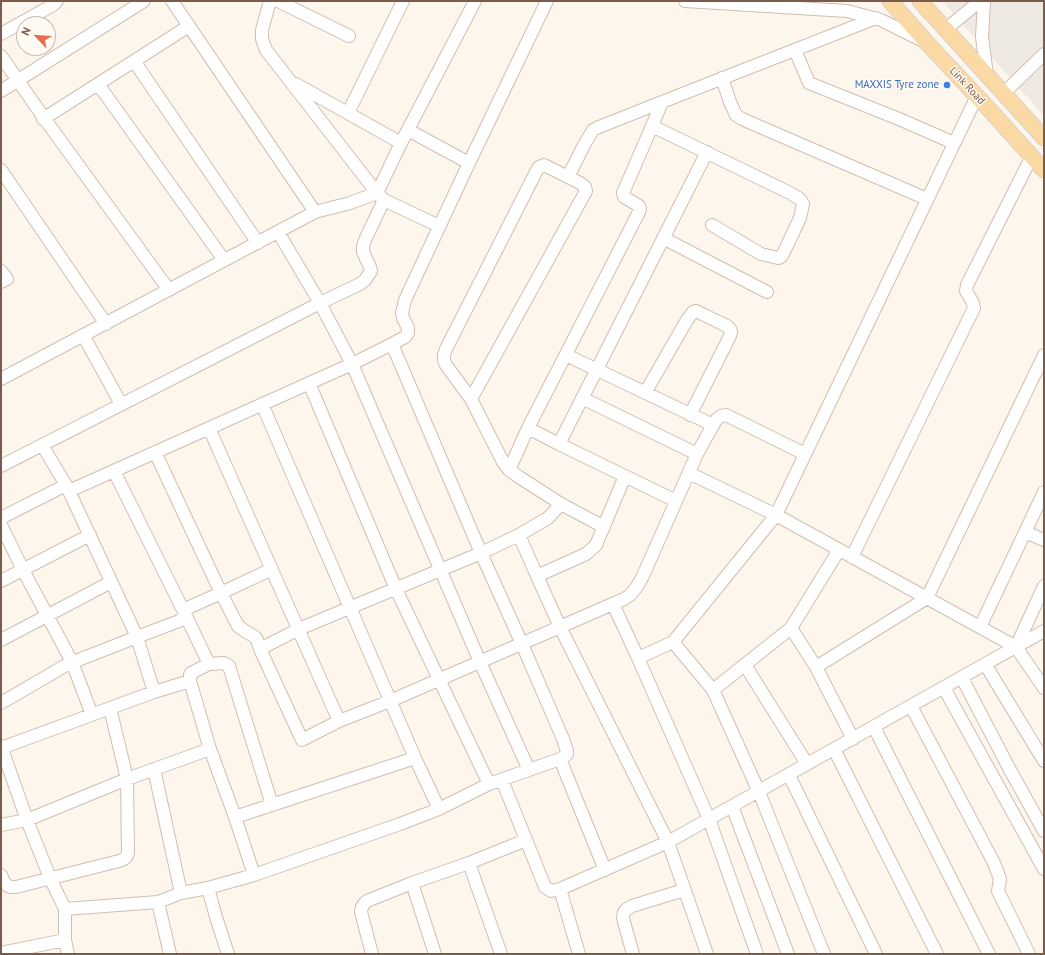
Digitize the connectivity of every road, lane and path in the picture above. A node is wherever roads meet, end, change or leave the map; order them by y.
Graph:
1 (57, 1) edge
2 (144, 1) edge
3 (172, 1) edge
4 (270, 1) edge
5 (278, 1) edge
6 (403, 1) edge
7 (475, 1) edge
8 (547, 1) edge
9 (685, 1) edge
10 (890, 1) edge
11 (920, 1) edge
12 (980, 1) edge
13 (984, 1) edge
14 (876, 18) junction
15 (189, 26) junction
16 (945, 30) junction
17 (1, 34) edge
18 (348, 36) dead end
19 (928, 44) junction
20 (795, 50) junction
21 (1044, 54) edge
22 (1, 56) edge
23 (134, 61) junction
24 (987, 74) junction
25 (722, 78) junction
26 (18, 80) junction
27 (292, 82) junction
28 (98, 84) junction
29 (1, 91) edge
30 (1004, 93) junction
31 (977, 96) junction
32 (662, 102) junction
33 (348, 113) junction
34 (44, 118) junction
35 (652, 126) junction
36 (408, 130) junction
37 (1044, 138) edge
38 (401, 143) junction
39 (954, 143) junction
40 (707, 152) junction
41 (1032, 156) junction
42 (469, 163) junction
43 (1, 170) edge
44 (1044, 170) edge
45 (568, 177) junction
46 (381, 196) junction
47 (927, 199) junction
48 (315, 212) junction
49 (712, 225) dead end
50 (439, 226) junction
51 (278, 232) junction
52 (663, 238) junction
53 (258, 242) junction
54 (224, 260) junction
55 (1, 271) edge
56 (1, 282) edge
57 (169, 290) junction
58 (767, 292) dead end
59 (320, 303) junction
60 (106, 324) junction
61 (83, 335) junction
62 (392, 344) junction
63 (566, 355) junction
64 (1044, 355) edge
65 (352, 364) junction
66 (596, 370) junction
67 (1, 379) edge
68 (309, 383) junction
69 (645, 393) junction
70 (582, 398) junction
71 (471, 399) junction
72 (121, 404) junction
73 (262, 404) junction
74 (690, 415) junction
75 (713, 425) junction
76 (209, 428) junction
77 (528, 428) junction
78 (559, 444) junction
79 (42, 445) junction
80 (156, 452) junction
81 (697, 454) junction
82 (805, 454) junction
83 (1, 466) edge
84 (509, 470) junction
85 (114, 471) junction
86 (689, 473) junction
87 (626, 476) junction
88 (68, 488) junction
89 (1044, 492) edge
90 (676, 501) junction
91 (561, 504) junction
92 (776, 515) junction
93 (1, 518) edge
94 (1, 525) edge
95 (604, 528) junction
96 (1025, 532) junction
97 (90, 535) junction
98 (519, 535) junction
99 (1044, 540) edge
100 (839, 550) junction
101 (481, 552) junction
102 (852, 557) junction
103 (272, 569) junction
104 (440, 569) junction
105 (23, 570) junction
106 (537, 576) junction
107 (1, 581) edge
108 (111, 582) junction
109 (1044, 586) edge
110 (396, 589) junction
111 (221, 593) junction
112 (928, 598) junction
113 (613, 604) junction
114 (350, 608) junction
115 (185, 614) junction
116 (47, 615) junction
117 (980, 627) junction
118 (560, 628) junction
119 (791, 628) junction
120 (299, 629) junction
121 (1044, 631) edge
122 (137, 637) junction
123 (1, 640) edge
124 (673, 642) junction
125 (522, 644) junction
126 (1016, 647) junction
127 (260, 649) junction
128 (638, 658) junction
129 (72, 662) junction
130 (480, 662) junction
131 (209, 664) junction
132 (985, 664) junction
133 (744, 665) junction
134 (816, 667) junction
135 (962, 678) junction
136 (440, 680) junction
137 (190, 681) junction
138 (944, 688) junction
139 (1044, 688) edge
140 (713, 690) junction
141 (154, 692) junction
142 (390, 701) junction
143 (1, 703) edge
144 (911, 706) junction
145 (110, 708) junction
146 (92, 715) junction
147 (339, 721) junction
148 (874, 727) junction
149 (853, 739) junction
150 (1, 747) edge
151 (834, 749) junction
152 (210, 750) junction
153 (414, 758) junction
154 (560, 759) junction
155 (1044, 761) edge
156 (808, 764) junction
157 (154, 769) junction
158 (529, 770) junction
159 (789, 775) junction
160 (127, 779) junction
161 (502, 780) junction
162 (489, 784) junction
163 (759, 792) junction
164 (272, 804) junction
165 (732, 806) junction
166 (439, 808) junction
167 (235, 817) junction
168 (710, 819) junction
169 (27, 820) junction
170 (1, 826) edge
171 (1044, 832) edge
172 (526, 840) junction
173 (668, 842) junction
174 (469, 863) junction
175 (1044, 869) edge
176 (605, 870) junction
177 (1, 875) edge
178 (254, 875) junction
179 (50, 878) junction
180 (412, 883) junction
181 (208, 888) junction
182 (560, 889) junction
183 (684, 890) junction
184 (181, 893) junction
185 (158, 902) junction
186 (65, 909) junction
187 (65, 940) junction
188 (1, 953) edge
189 (68, 954) edge
190 (170, 954) edge
191 (228, 954) edge
192 (372, 954) edge
193 (435, 954) edge
194 (501, 954) edge
195 (580, 954) edge
196 (633, 954) edge
197 (707, 954) edge
198 (757, 954) edge
199 (788, 954) edge
200 (824, 954) edge
201 (876, 954) edge
202 (937, 954) edge
203 (988, 954) edge
204 (1029, 954) edge

1 - 17 street
2 - 26 street
3 - 15 street
4 - 27 street
5 - 18 street
6 - 33 street
7 - 36 street
8 - 42 street
9 - 14 street
10 - 19 main road, Link Road
11 - 16 main road, Link Road
12 - 16 street
13 - 24 street
14 - 19 street
14 - 20 street
15 - 23 street
15 - 48 street
16 - 24 main road, Link Road
19 - 31 main road, Link Road
20 - 25 street
20 - 39 street
21 - 30 street
22 - 26 street
23 - 28 street
23 - 53 street
24 - 30 main road, Link Road
25 - 32 street
25 - 47 street
26 - 29 street
26 - 34 street
27 - 33 street
27 - 46 street
28 - 34 street
28 - 54 street
30 - 37 main road, Link Road
31 - 39 street
31 - 41 main road, Link Road
32 - 35 street
32 - 45 street
33 - 38 street
34 - 57 street
35 - 40 street
35 - 63 street
36 - 38 street
36 - 42 street
38 - 46 street
39 - 47 street
40 - 49 street
40 - 52 street
41 - 44 main road, Link Road
41 - 102 street
42 - 50 street
43 - 60 street
45 - 71 street
45 - 71 street
46 - 48 street
46 - 50 street
46 - 59 street
47 - 82 street
48 - 51 street
50 - 62 street
51 - 53 street
51 - 59 street
52 - 58 street
52 - 66 street
53 - 54 street
54 - 57 street
55 - 56 street
57 - 60 street
59 - 65 street
59 - 72 street
60 - 61 street
61 - 67 street
61 - 72 street
62 - 65 street
62 - 101 street
63 - 66 street
63 - 77 street
64 - 112 street
65 - 68 street
65 - 104 street
66 - 69 street
66 - 70 street
68 - 73 street
68 - 110 street
69 - 74 street
69 - 74 street
70 - 78 street
70 - 81 street
71 - 84 street
72 - 79 street
73 - 76 street
73 - 114 street
74 - 75 street
75 - 81 street
75 - 82 street
76 - 80 street
76 - 103 street
77 - 78 street
77 - 84 street
78 - 87 street
79 - 83 street
79 - 88 street
80 - 85 street
80 - 111 street
81 - 86 street
82 - 92 street
84 - 91 street
85 - 88 street
85 - 115 street
86 - 90 street
86 - 92 street
87 - 90 street
87 - 95 street
88 - 93 street
88 - 97 street
89 - 96 street
90 - 113 street
91 - 95 street
91 - 98 street
92 - 100 street
92 - 124 street
94 - 105 street
95 - 106 street
96 - 99 street
96 - 117 street
97 - 105 street
97 - 108 street
98 - 101 street
98 - 106 street
100 - 102 street
100 - 119 street
101 - 104 street
101 - 125 street
102 - 112 street
103 - 111 street
103 - 120 street
104 - 110 street
104 - 130 street
105 - 107 street
105 - 116 street
106 - 118 street
108 - 116 street
108 - 122 street
109 - 126 street
110 - 114 street
110 - 136 street
111 - 115 street
111 - 127 street
112 - 117 street
112 - 134 street
113 - 118 street
113 - 128 street
114 - 120 street
114 - 142 street
115 - 122 street
115 - 131 street
116 - 123 street
116 - 129 street
117 - 126 street
118 - 125 street
118 - 173 street
119 - 133 street
119 - 134 street
120 - 127 street
120 - 147 street
121 - 126 street
122 - 129 street
122 - 141 street
124 - 128 street
124 - 140 street
125 - 130 street
125 - 154 street
126 - 132 street
126 - 139 street
127 - 147 street
128 - 168 street
129 - 143 street
129 - 146 street
130 - 136 street
130 - 158 street
131 - 137 street
131 - 164 street
132 - 135 street
132 - 155 street
133 - 140 street
133 - 156 street
134 - 149 street
135 - 138 street
135 - 171 street
136 - 142 street
136 - 162 street
137 - 141 street
137 - 152 street
138 - 144 street
138 - 175 street
140 - 163 street
141 - 145 street
142 - 147 street
142 - 153 street
144 - 148 street
144 - 204 street
145 - 146 street
145 - 160 street
146 - 150 street
148 - 149 street
148 - 203 street
149 - 151 street
150 - 169 street
151 - 156 street
151 - 202 street
152 - 157 street
152 - 167 street
153 - 164 street
153 - 166 street
154 - 158 street
154 - 176 street
156 - 159 street
157 - 160 street
157 - 184 street
158 - 161 street
159 - 163 street
159 - 201 street
160 - 169 street
160 - 179 street
161 - 162 street
161 - 172 street
162 - 166 street
163 - 165 street
163 - 200 street
164 - 167 street
165 - 168 street
165 - 199 street
166 - 178 street
167 - 178 street
168 - 173 street
168 - 198 street
169 - 170 street
169 - 179 street
172 - 174 street
172 - 182 street
173 - 176 street
173 - 183 street
174 - 180 street
174 - 194 street
176 - 182 street
177 - 179 street
178 - 181 street
179 - 186 street
180 - 192 street
180 - 193 street
181 - 184 street
181 - 191 street
182 - 195 street
183 - 196 street
183 - 197 street
184 - 185 street
185 - 186 street
185 - 190 street
186 - 187 street
187 - 188 street
187 - 189 street

